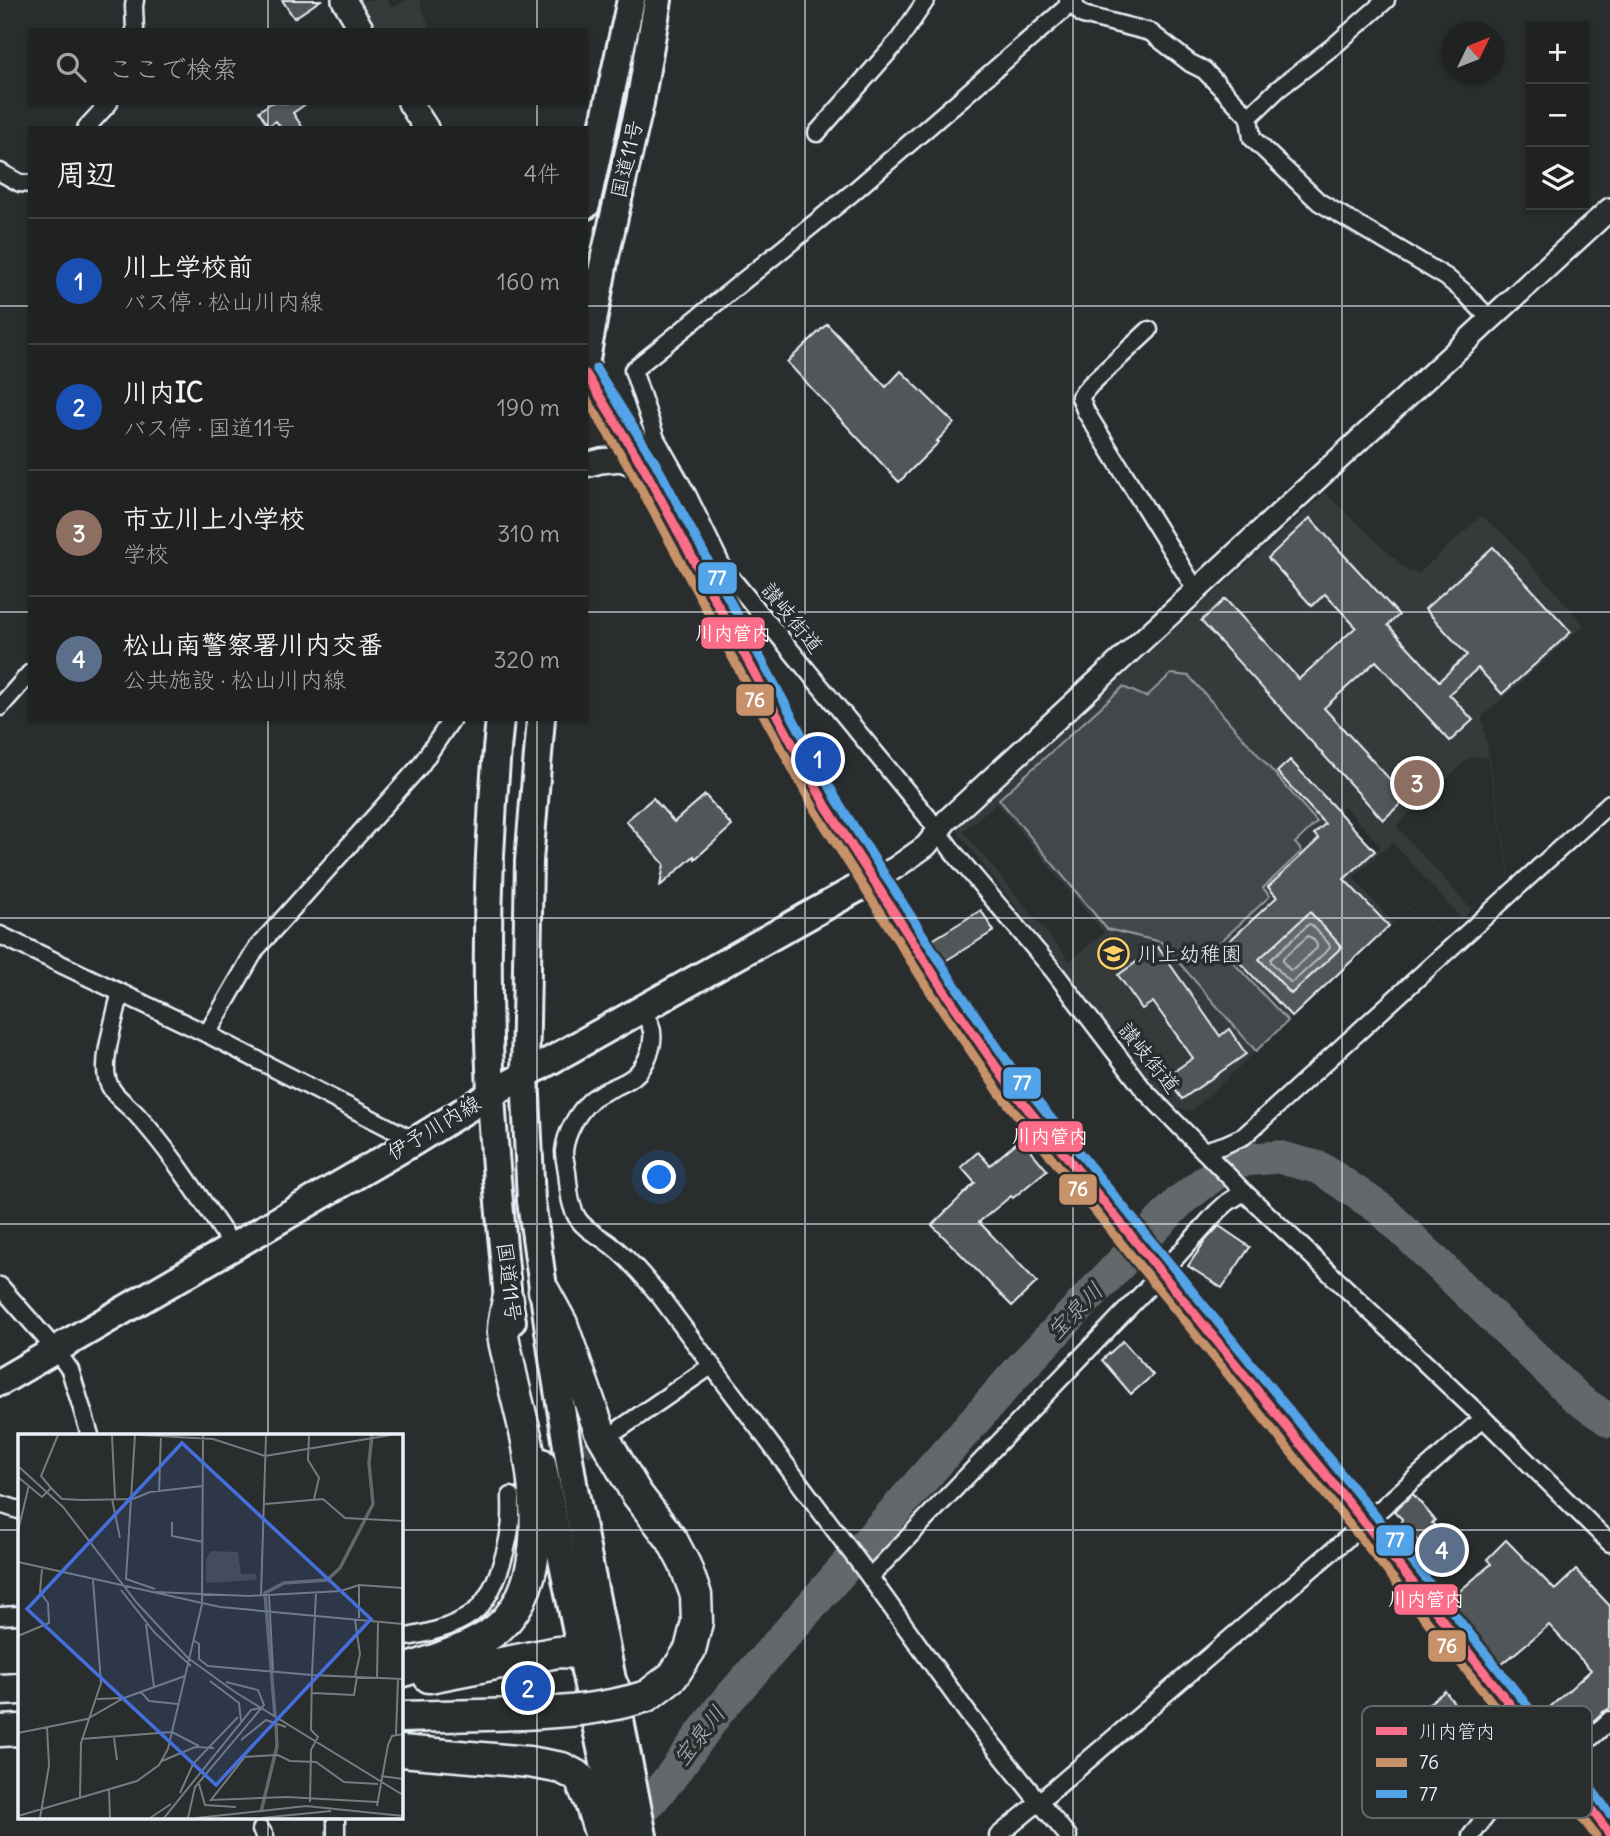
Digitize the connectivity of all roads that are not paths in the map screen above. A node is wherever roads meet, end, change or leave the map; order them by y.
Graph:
1 (135, 0) edge
2 (344, 0) edge
3 (631, 0) edge
4 (658, 0) edge
5 (926, 0) edge
6 (1387, 0) edge
7 (1071, 1) edge
8 (135, 28) edge
9 (361, 28) edge
10 (107, 105) edge
11 (411, 105) edge
12 (1249, 117) junction
13 (88, 126) edge
14 (425, 126) edge
15 (817, 133) dead end
16 (0, 172) edge
17 (28, 184) edge
18 (588, 196) edge
19 (1610, 209) edge
20 (1490, 319) junction
21 (1149, 330) dead end
22 (588, 348) edge
23 (588, 377) edge
24 (588, 464) edge
25 (644, 468) junction
26 (714, 574) junction
27 (1196, 590) junction
28 (28, 675) edge
29 (0, 707) edge
30 (451, 721) edge
31 (500, 721) edge
32 (541, 721) edge
33 (1610, 803) edge
34 (939, 831) junction
35 (872, 880) junction
36 (0, 935) edge
37 (120, 993) junction
38 (642, 1010) junction
39 (207, 1034) junction
40 (525, 1075) junction
41 (491, 1094) junction
42 (415, 1141) junction
43 (1207, 1154) junction
44 (1242, 1190) junction
45 (233, 1246) junction
46 (1157, 1269) junction
47 (0, 1286) edge
48 (544, 1291) junction
49 (508, 1300) junction
50 (56, 1350) junction
51 (711, 1366) junction
52 (0, 1382) edge
53 (1483, 1418) junction
54 (621, 1428) tunnel mouth
55 (90, 1434) edge
56 (511, 1496) dead end
57 (0, 1504) edge
58 (18, 1510) edge
59 (1365, 1523) junction
60 (1610, 1543) edge
61 (868, 1574) junction
62 (18, 1615) edge
63 (0, 1616) edge
64 (402, 1638) edge
65 (580, 1653) junction
66 (402, 1672) edge
67 (402, 1683) edge
68 (614, 1688) junction
69 (0, 1689) edge
70 (18, 1689) edge
71 (1511, 1706) edge
72 (402, 1717) edge
73 (1610, 1720) edge
74 (18, 1730) edge
75 (0, 1731) edge
76 (1592, 1737) edge
77 (402, 1751) edge
78 (1039, 1802) junction
79 (1592, 1810) edge
80 (335, 1818) edge
81 (1484, 1818) edge
82 (612, 1830) edge
83 (1610, 1834) edge
84 (336, 1836) edge
85 (643, 1836) edge
86 (998, 1836) edge
87 (1068, 1836) edge
88 (1471, 1836) edge

1 - 8 street
2 - 9 main road
3 - 18 main road, 国道11号
4 - 22 main road, 国道11号
5 - 15 street
6 - 12 street
7 - 12 street
7 - 26 street, 讃岐街道
10 - 13 street
11 - 14 main road
12 - 20 street
16 - 17 street
19 - 20 street
20 - 27 street
21 - 27 street
23 - 25 main road
24 - 25 main road
25 - 26 main road
26 - 34 street, 讃岐街道
26 - 35 main road
27 - 34 street
28 - 29 street
30 - 39 street
31 - 41 main road, 国道11号
32 - 40 main road, 国道11号
33 - 43 street
34 - 35 street
34 - 43 street, 讃岐街道
35 - 38 main road, 伊予川内線
35 - 46 main road
36 - 37 street
37 - 39 street
37 - 45 street
38 - 40 main road, 伊予川内線
38 - 51 street
39 - 42 street
40 - 41 main road, 伊予川内線
40 - 48 main road, 国道11号
41 - 42 main road, 伊予川内線
41 - 49 main road, 国道11号
42 - 45 main road, 伊予川内線
43 - 44 street, 讃岐街道
44 - 46 street
44 - 53 street, 讃岐街道
45 - 50 main road, 伊予川内線
46 - 59 main road
46 - 61 street
47 - 50 street
48 - 68 main road, 国道11号
48 - 72 highway, bridge
49 - 65 main road, 国道11号
49 - 66 highway
50 - 52 main road, 伊予川内線
50 - 55 street
51 - 54 street
51 - 61 street
53 - 59 street
53 - 60 street, 讃岐街道
56 - 64 street
57 - 58 street
59 - 71 main road
59 - 78 street
61 - 78 street
62 - 63 street
65 - 67 highway
65 - 68 highway
65 - 82 main road, 国道11号
68 - 85 main road, 国道11号
69 - 70 highway
73 - 76 street
74 - 75 highway
77 - 82 highway
78 - 86 street
78 - 87 street
79 - 83 main road
80 - 84 street
81 - 88 street

